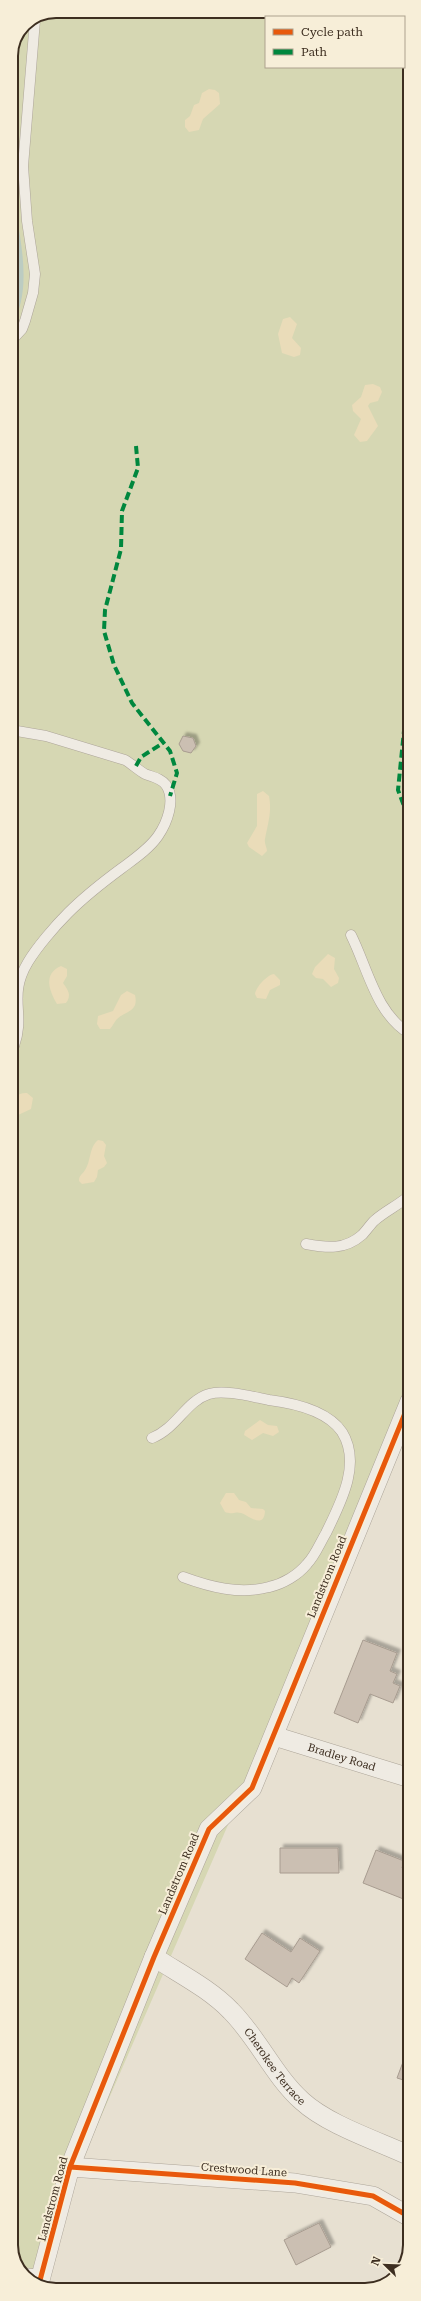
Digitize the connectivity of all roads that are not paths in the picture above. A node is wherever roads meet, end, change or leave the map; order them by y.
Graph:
1 (35, 24) edge
2 (18, 334) edge
3 (18, 731) edge
4 (351, 935) dead end
5 (18, 984) edge
6 (18, 1019) edge
7 (403, 1030) edge
8 (18, 1035) edge
9 (403, 1200) edge
10 (306, 1244) dead end
11 (403, 1418) edge
12 (152, 1438) dead end
13 (183, 1577) dead end
14 (274, 1736) junction
15 (403, 1776) edge
16 (154, 1957) junction
17 (403, 2153) edge
18 (70, 2167) junction
19 (403, 2213) edge
20 (41, 2279) edge

1 - 2 lane
3 - 5 lane
4 - 7 lane
6 - 8 lane
9 - 10 lane
11 - 14 street, Landstrom Road
12 - 13 lane
14 - 15 street, Bradley Road
14 - 16 street, Landstrom Road
16 - 17 street, Cherokee Terrace
16 - 18 street, Landstrom Road
18 - 19 street, Crestwood Lane
18 - 20 street, Landstrom Road

